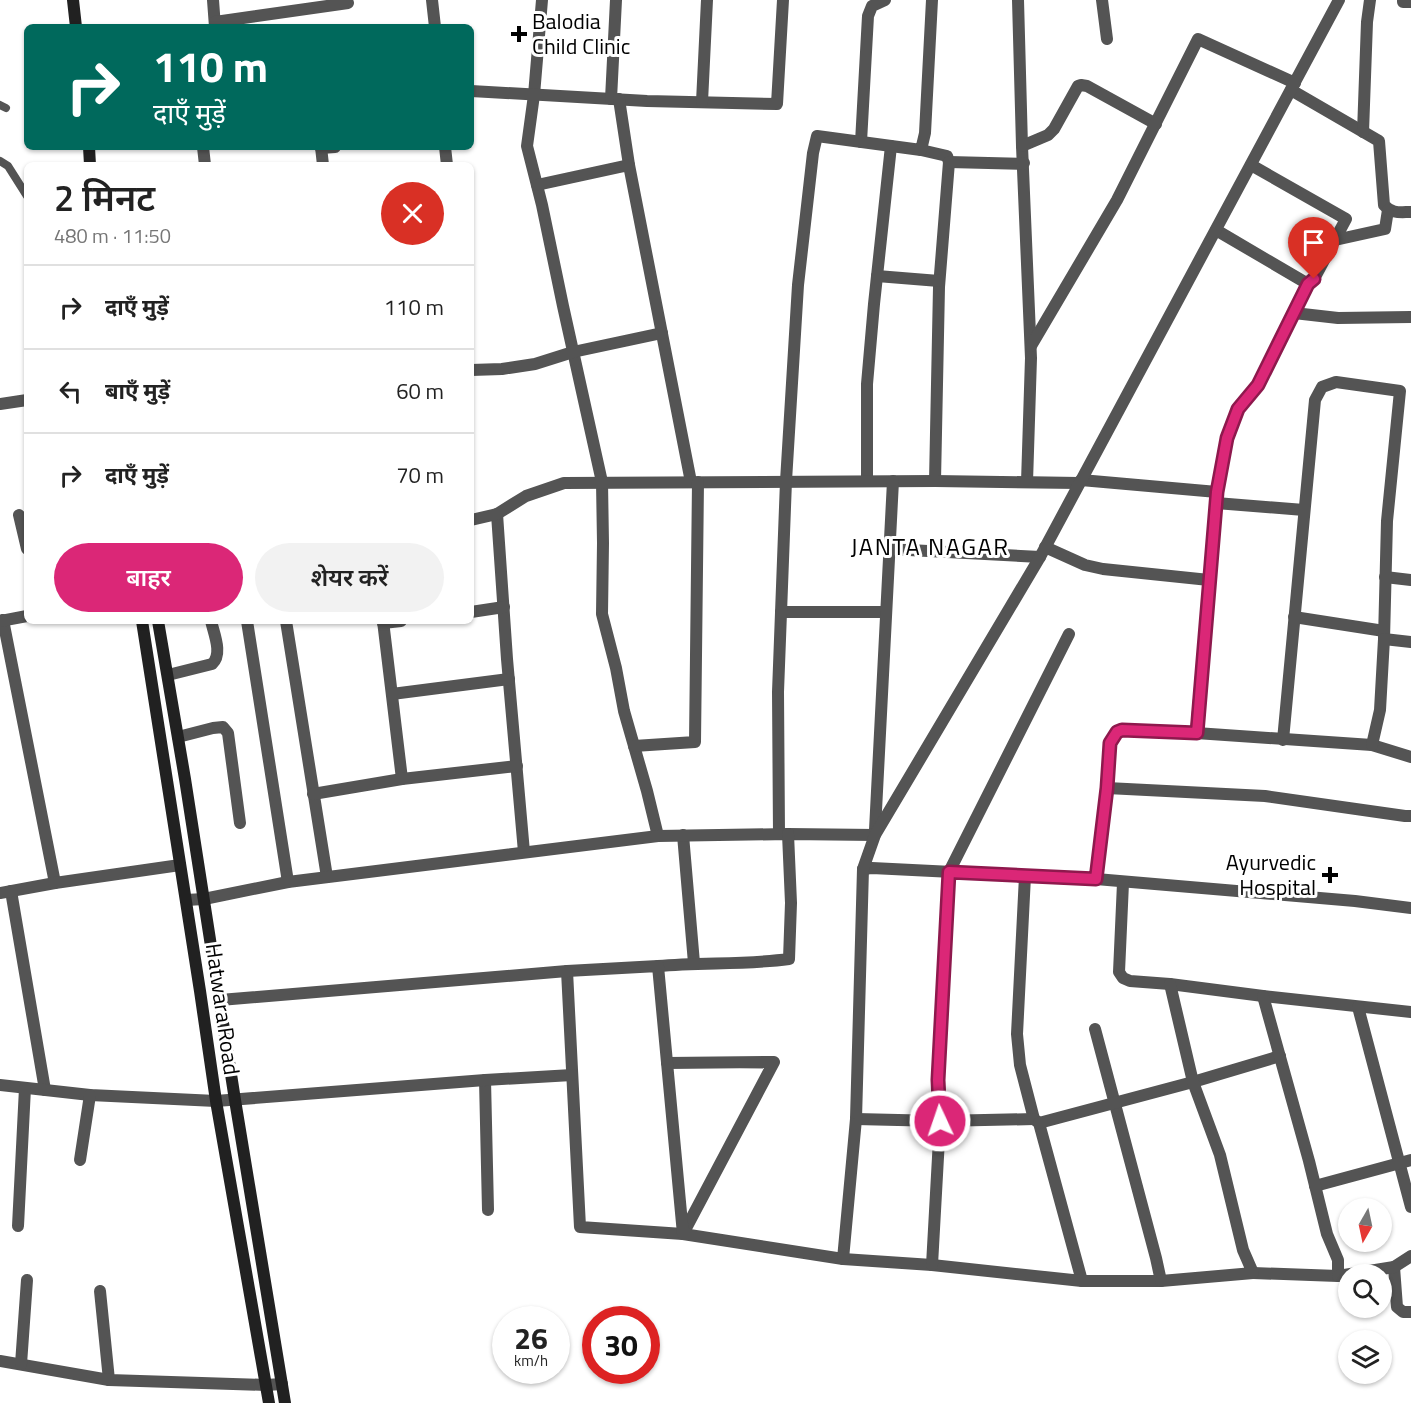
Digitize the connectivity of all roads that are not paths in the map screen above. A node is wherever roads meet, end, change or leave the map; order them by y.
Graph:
1 (73, 0) edge
2 (213, 0) edge
3 (432, 0) edge
4 (542, 0) edge
5 (615, 0) edge
6 (707, 0) edge
7 (783, 0) edge
8 (885, 0) edge
9 (932, 0) edge
10 (1018, 0) edge
11 (1102, 0) edge
12 (1339, 0) edge
13 (1370, 0) edge
14 (1403, 0) edge
15 (1411, 2) edge
16 (348, 3) dead end
17 (76, 24) edge
18 (215, 24) edge
19 (435, 24) edge
20 (1107, 39) dead end
21 (1293, 86) junction
22 (474, 91) edge
23 (534, 95) junction
24 (615, 99) junction
25 (702, 102) junction
26 (1156, 124) junction
27 (1364, 132) junction
28 (861, 142) junction
29 (891, 146) junction
30 (1022, 146) junction
31 (921, 150) junction
32 (0, 161) edge
33 (949, 162) junction
34 (1023, 164) junction
35 (629, 165) junction
36 (1251, 165) junction
37 (537, 185) junction
38 (24, 191) edge
39 (1389, 210) junction
40 (1411, 212) edge
41 (1216, 230) junction
42 (1335, 240) junction
43 (877, 276) junction
44 (939, 281) junction
45 (1308, 284) junction
46 (1294, 313) junction
47 (1411, 317) edge
48 (662, 333) junction
49 (1031, 347) junction
50 (573, 352) junction
51 (474, 370) edge
52 (1405, 390) edge
53 (24, 400) edge
54 (0, 404) edge
55 (786, 481) junction
56 (867, 481) junction
57 (893, 481) junction
58 (935, 481) junction
59 (1080, 481) junction
60 (602, 482) junction
61 (695, 482) junction
62 (1027, 482) junction
63 (1216, 498) junction
64 (1304, 510) junction
65 (497, 514) junction
66 (19, 515) dead end
67 (474, 518) edge
68 (24, 536) edge
69 (890, 549) junction
70 (1043, 552) junction
71 (1385, 577) junction
72 (1209, 580) junction
73 (1411, 580) edge
74 (504, 607) junction
75 (474, 612) edge
76 (781, 612) junction
77 (886, 612) junction
78 (24, 616) edge
79 (1294, 617) junction
80 (2, 620) edge
81 (142, 624) edge
82 (160, 624) edge
83 (212, 624) edge
84 (247, 624) edge
85 (286, 624) edge
86 (383, 624) edge
87 (1069, 634) dead end
88 (1384, 635) junction
89 (1411, 642) edge
90 (168, 675) junction
91 (509, 679) junction
92 (392, 694) junction
93 (1197, 733) junction
94 (178, 737) junction
95 (1283, 740) junction
96 (634, 746) junction
97 (1372, 746) junction
98 (1411, 757) edge
99 (517, 766) junction
100 (402, 779) junction
101 (1107, 788) junction
102 (313, 794) junction
103 (1411, 816) edge
104 (240, 823) dead end
105 (784, 834) junction
106 (683, 835) junction
107 (875, 835) junction
108 (658, 836) junction
109 (524, 852) junction
110 (180, 865) junction
111 (863, 869) junction
112 (949, 872) junction
113 (1025, 876) junction
114 (327, 877) junction
115 (1096, 879) junction
116 (288, 882) junction
117 (1124, 882) junction
118 (55, 883) junction
119 (5, 892) edge
120 (204, 899) junction
121 (186, 900) junction
122 (1411, 908) edge
123 (694, 963) junction
124 (658, 966) junction
125 (567, 970) junction
126 (1170, 984) junction
127 (1263, 996) junction
128 (220, 1000) junction
129 (1358, 1007) junction
130 (1411, 1012) edge
131 (1095, 1029) dead end
132 (1280, 1056) junction
133 (667, 1063) junction
134 (572, 1075) junction
135 (485, 1080) junction
136 (1193, 1082) junction
137 (0, 1085) edge
138 (25, 1088) junction
139 (45, 1090) junction
140 (90, 1095) junction
141 (235, 1100) junction
142 (216, 1101) junction
143 (1114, 1102) junction
144 (856, 1119) junction
145 (940, 1121) junction
146 (1036, 1121) junction
147 (80, 1160) dead end
148 (1405, 1161) edge
149 (1315, 1186) junction
150 (1411, 1208) edge
151 (488, 1210) dead end
152 (18, 1226) dead end
153 (683, 1234) junction
154 (1411, 1256) edge
155 (843, 1259) junction
156 (932, 1264) junction
157 (1338, 1264) edge
158 (1394, 1268) joint
159 (1253, 1273) junction
160 (1338, 1276) edge
161 (27, 1280) dead end
162 (1082, 1281) junction
163 (1161, 1281) junction
164 (100, 1291) dead end
165 (1411, 1312) edge
166 (0, 1360) edge
167 (21, 1364) junction
168 (109, 1380) junction
169 (282, 1384) junction
170 (266, 1385) junction
171 (269, 1403) edge
172 (285, 1403) edge

1 - 17 street
2 - 18 street
3 - 19 street
4 - 23 street
5 - 24 street
6 - 25 street
7 - 25 street
8 - 28 street
9 - 31 street
10 - 30 street
11 - 20 street
12 - 21 street
13 - 27 street
14 - 15 street
16 - 18 street
21 - 26 street
21 - 27 street
21 - 36 street
22 - 23 street
23 - 24 street
23 - 37 street
24 - 25 street
24 - 35 street
26 - 30 street
26 - 49 street
27 - 39 street
28 - 29 street
28 - 55 street
29 - 31 street
29 - 43 street
30 - 34 street
31 - 33 street
32 - 38 lane
33 - 34 street
33 - 44 street
34 - 49 street
35 - 37 street
35 - 48 street
36 - 41 street
36 - 42 street
37 - 50 street
39 - 40 street
39 - 42 street
41 - 45 street
41 - 59 street
42 - 45 street
43 - 44 street
43 - 56 street
44 - 58 street
45 - 46 street
46 - 47 street
46 - 63 street
48 - 50 street
48 - 61 street
49 - 62 street
50 - 51 street
50 - 60 street
52 - 64 street
52 - 71 street
53 - 54 street
55 - 56 street
55 - 61 street
55 - 76 street
56 - 57 street
57 - 58 street
57 - 69 street
58 - 62 street
59 - 62 street
59 - 63 street
59 - 70 street
60 - 61 street
60 - 65 street
60 - 96 street
61 - 96 street
63 - 64 street
63 - 72 street
64 - 79 street
65 - 67 street
65 - 74 street
66 - 68 street
69 - 70 street
69 - 77 street
70 - 72 street
70 - 107 street
71 - 73 street
71 - 88 street
72 - 93 street
74 - 75 street
74 - 91 street
76 - 77 street
76 - 105 street
77 - 107 street
78 - 80 street
79 - 88 street
79 - 95 street
80 - 118 street
81 - 110 street, Hatwara Road
82 - 90 street
83 - 90 street
84 - 116 street
85 - 102 street
86 - 92 street
87 - 112 street
88 - 89 street
88 - 97 street
90 - 94 street
91 - 92 street
91 - 99 street
92 - 100 street
93 - 95 street
93 - 101 street
94 - 104 street
94 - 120 street
95 - 97 street
96 - 108 street
97 - 98 street
99 - 100 street
99 - 109 street
100 - 102 street
101 - 103 street
101 - 115 street
102 - 114 street
105 - 106 street
105 - 107 street
105 - 123 street
106 - 108 street
106 - 123 street
107 - 111 street
108 - 109 street
109 - 114 street
110 - 118 street
110 - 121 street, Hatwara Road
111 - 112 street
111 - 144 street
112 - 113 street
112 - 145 street
113 - 115 street
113 - 146 street
114 - 116 street
115 - 117 street
116 - 120 street
117 - 122 street
117 - 126 street
118 - 119 street
119 - 139 street
120 - 121 street
120 - 128 street
121 - 142 street, Hatwara Road
123 - 124 street
124 - 125 street
124 - 133 street
125 - 128 street
125 - 134 street
126 - 127 street
126 - 136 street
127 - 129 street
127 - 132 street
128 - 141 street
129 - 130 street
129 - 148 street
131 - 143 street
132 - 136 street
132 - 149 street
133 - 153 street
133 - 153 street
134 - 135 street
134 - 153 street
135 - 141 street
135 - 151 street
136 - 143 street
136 - 159 street
137 - 138 street
138 - 139 street
138 - 152 street
139 - 140 street
140 - 142 street
140 - 147 street
141 - 142 street
141 - 169 street
142 - 170 street, Hatwara Road
143 - 146 street
143 - 163 street
144 - 145 street
144 - 155 street
145 - 146 street
145 - 156 street
146 - 162 street
148 - 149 street
148 - 150 street
149 - 157 street
153 - 155 street
154 - 158 street
155 - 156 street
156 - 162 street
158 - 165 street
159 - 160 street
159 - 163 street
161 - 167 street
162 - 163 street
164 - 168 street
166 - 167 street
167 - 168 street
168 - 170 street
169 - 170 street
169 - 172 street
170 - 171 street, Hatwara Road

